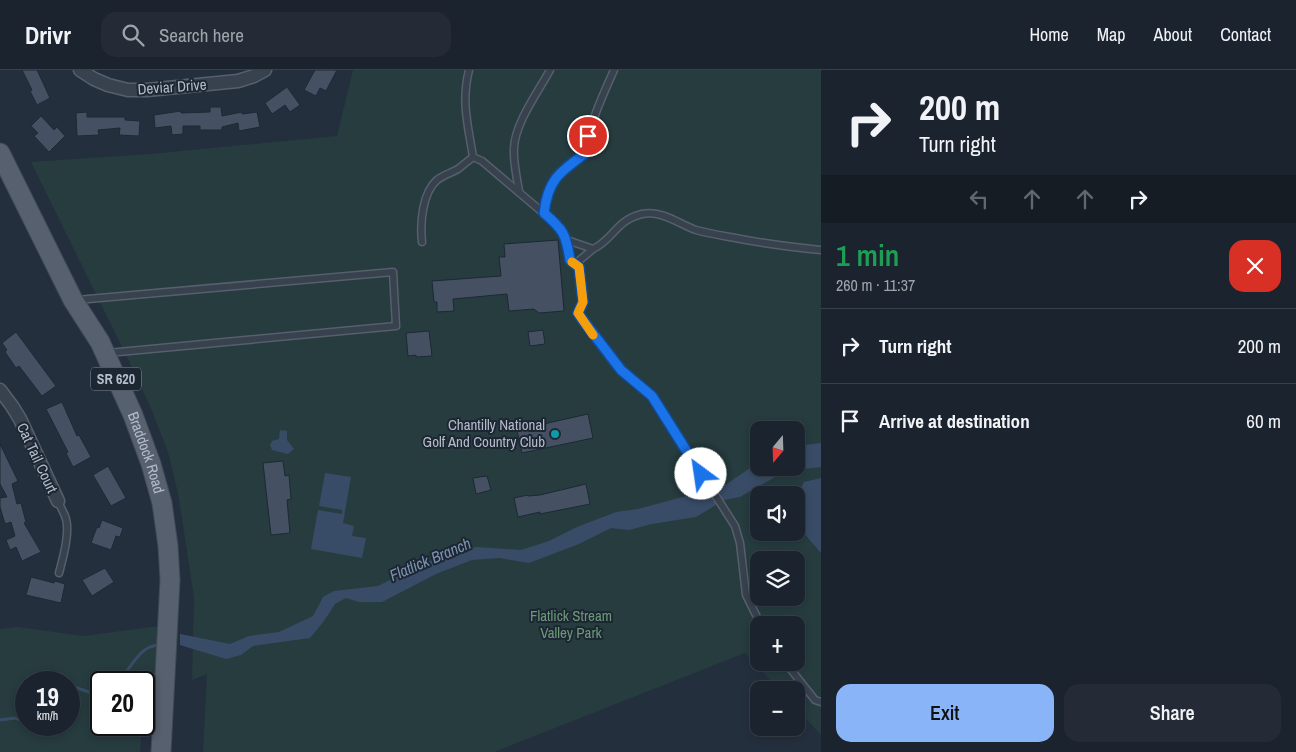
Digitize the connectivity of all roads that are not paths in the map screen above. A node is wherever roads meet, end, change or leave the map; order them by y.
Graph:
1 (80, 70) edge
2 (265, 70) edge
3 (470, 70) edge
4 (550, 70) edge
5 (614, 70) edge
6 (0, 152) edge
7 (473, 157) junction
8 (518, 191) junction
9 (544, 213) junction
10 (567, 240) junction
11 (422, 242) dead end
12 (593, 249) junction
13 (821, 250) edge
14 (575, 264) junction
15 (73, 300) junction
16 (104, 354) junction
17 (0, 390) edge
18 (58, 501) joint
19 (59, 573) dead end
20 (756, 616) edge
21 (792, 671) edge
22 (821, 702) edge
23 (161, 752) edge

1 - 2 street, Deviar Drive
3 - 7 lane
4 - 8 lane
5 - 9 lane
6 - 15 main road, Braddock Road / SR 620
7 - 8 lane
7 - 11 lane
8 - 9 lane
9 - 10 lane
10 - 12 lane
10 - 14 lane
12 - 13 lane
12 - 14 lane
14 - 20 lane
15 - 16 main road, Braddock Road / SR 620
15 - 16 lane
16 - 23 main road, Braddock Road / SR 620
17 - 18 street, Cat Tail Court
18 - 19 lane
21 - 22 lane

